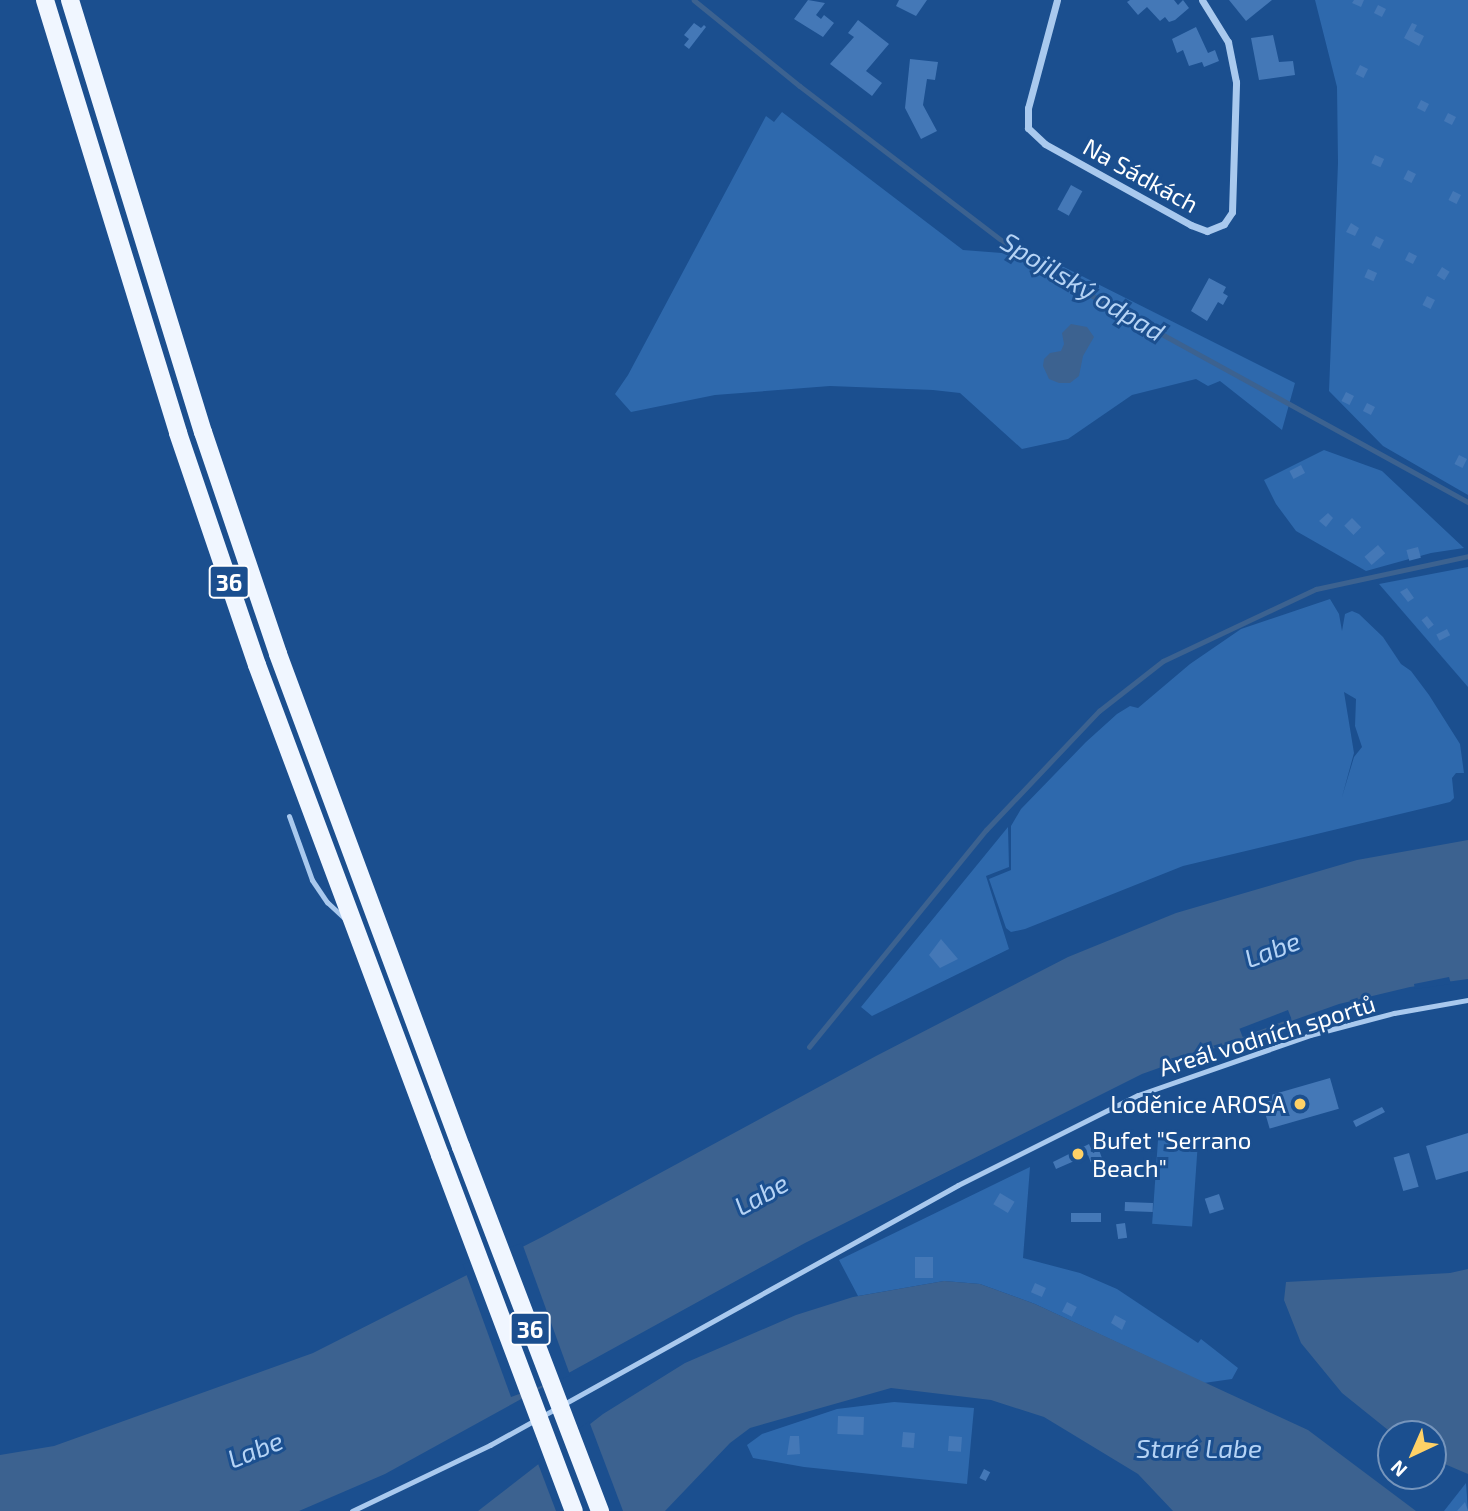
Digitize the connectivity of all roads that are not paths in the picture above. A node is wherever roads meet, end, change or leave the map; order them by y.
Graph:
1 (45, 0) edge
2 (70, 0) edge
3 (1057, 0) edge
4 (1202, 0) edge
5 (289, 816) dead end
6 (353, 926) junction
7 (1468, 1000) edge
8 (352, 1511) edge
9 (574, 1511) edge
10 (600, 1511) edge

1 - 6 main road, 36
2 - 10 main road, 36, bridge
3 - 4 street, Na Sádkách
5 - 6 lane
6 - 9 main road, 36, bridge
7 - 8 lane, Areál vodních sportů

